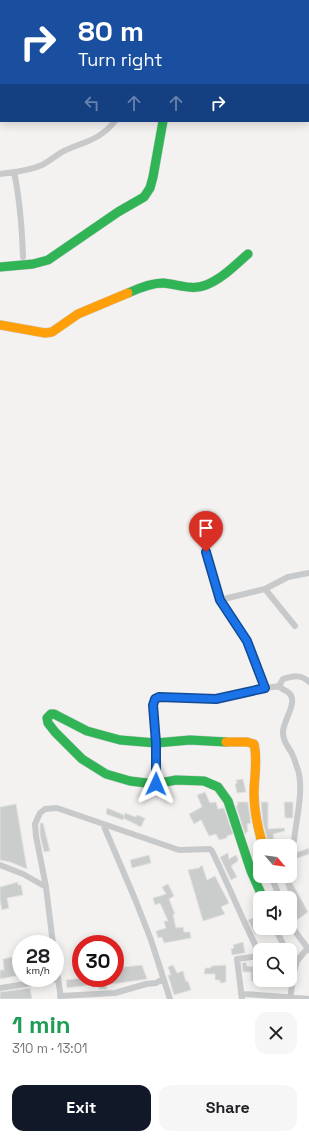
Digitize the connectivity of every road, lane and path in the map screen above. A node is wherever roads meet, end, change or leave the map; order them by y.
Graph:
1 (115, 122) edge
2 (163, 122) edge
3 (14, 172) junction
4 (0, 174) edge
5 (248, 254) dead end
6 (23, 257) dead end
7 (0, 267) edge
8 (0, 325) edge
9 (203, 542) dead end
10 (309, 573) edge
11 (265, 589) junction
12 (220, 600) junction
13 (295, 626) dead end
14 (309, 682) edge
15 (280, 686) junction
16 (265, 688) junction
17 (156, 743) junction
18 (156, 784) junction
19 (103, 824) junction
20 (261, 839) edge
21 (294, 839) edge
22 (0, 865) edge
23 (46, 887) junction
24 (260, 891) edge
25 (297, 931) edge
26 (52, 935) edge
27 (254, 943) edge
28 (308, 949) edge
29 (253, 957) edge
30 (297, 964) edge
31 (162, 979) junction
32 (12, 986) edge
33 (59, 987) edge
34 (292, 987) edge
35 (0, 988) edge
36 (242, 997) edge
37 (60, 998) edge
38 (290, 998) edge
39 (309, 998) edge
40 (170, 999) edge

1 - 3 street
2 - 7 street
3 - 4 street
3 - 6 street
5 - 8 street
9 - 12 street
10 - 11 street
11 - 12 street
11 - 13 street
12 - 16 street
14 - 15 street
15 - 16 street
15 - 21 street
16 - 17 street
17 - 18 street
17 - 18 street
17 - 20 street
18 - 24 street
19 - 23 street
19 - 27 street
19 - 31 street
22 - 23 street
23 - 26 street
25 - 28 street
28 - 30 street
29 - 36 street
31 - 37 street
31 - 40 street
32 - 35 street
33 - 37 street
34 - 38 street
36 - 38 street
38 - 39 street

